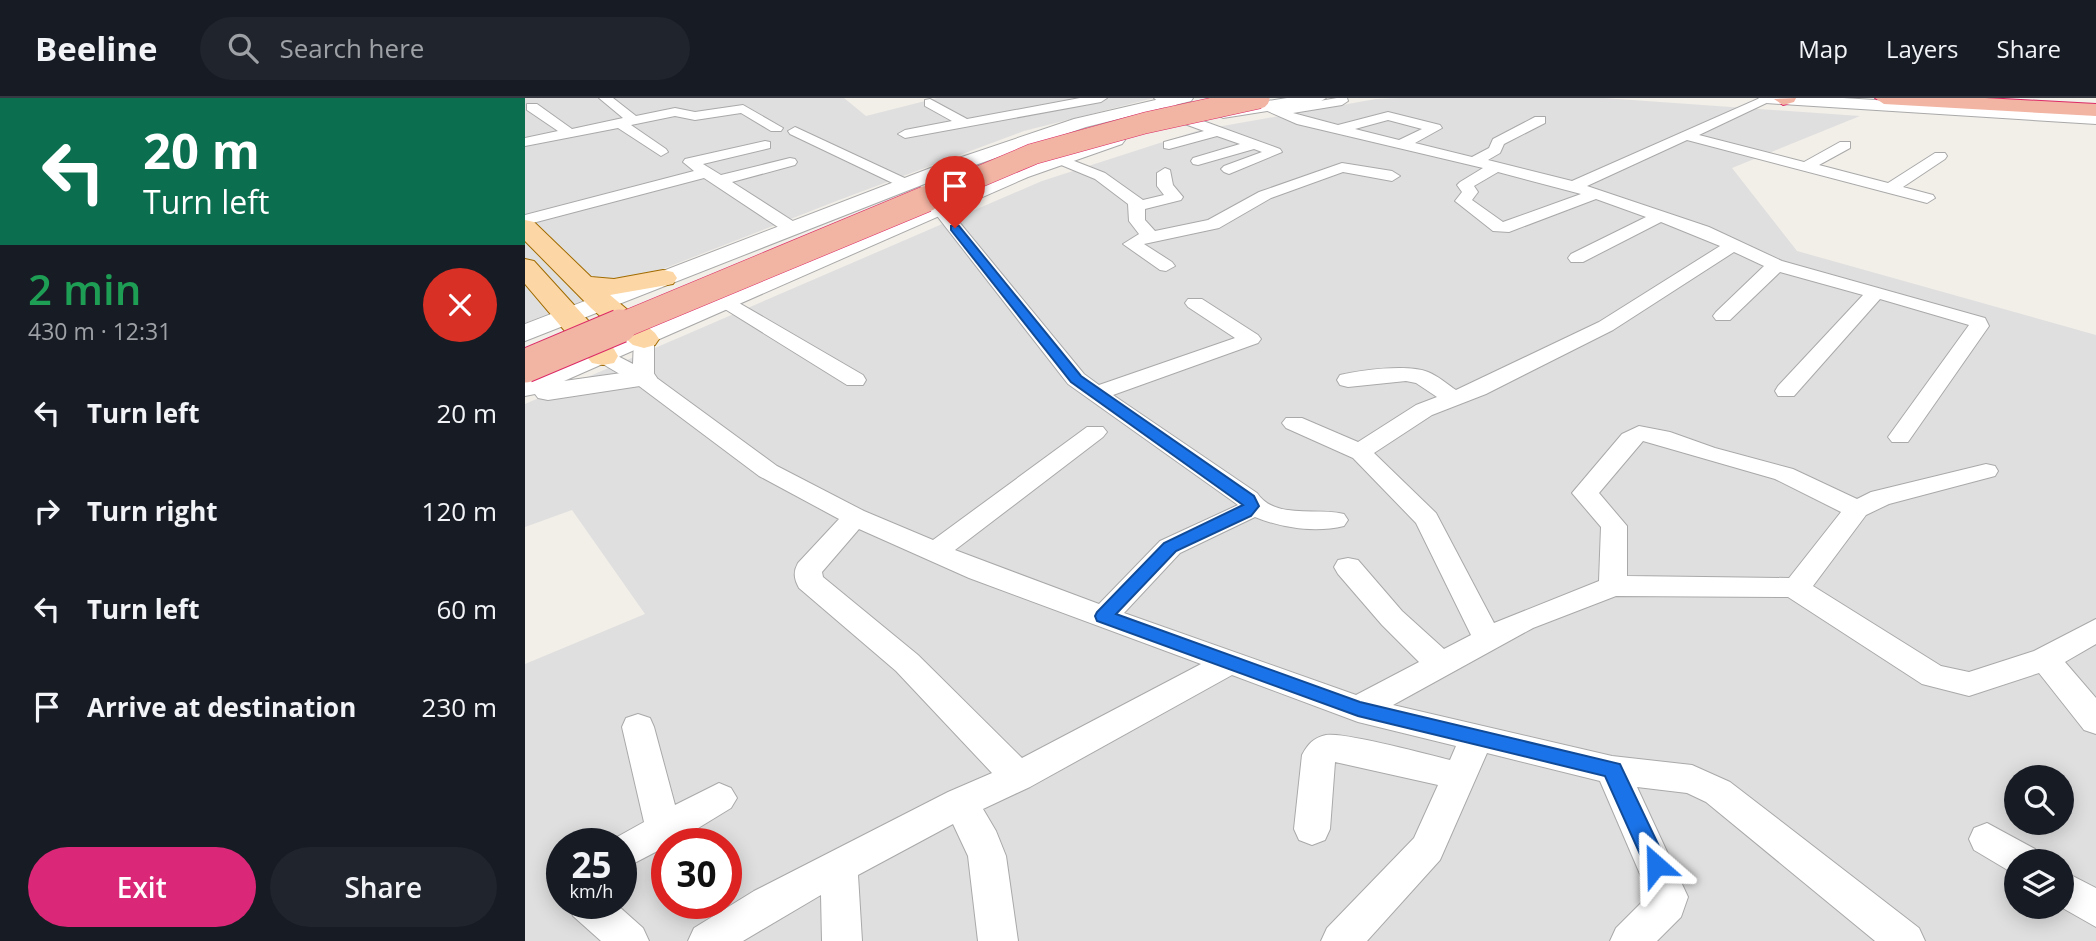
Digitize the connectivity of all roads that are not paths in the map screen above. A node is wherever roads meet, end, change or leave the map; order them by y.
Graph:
1 (605, 98) edge
2 (1062, 98) edge
3 (1101, 98) edge
4 (1777, 98) edge
5 (1884, 98) edge
6 (2019, 98) edge
7 (1342, 101) dead end
8 (1315, 102) edge
9 (930, 103) dead end
10 (2096, 103) edge
11 (679, 105) edge
12 (1223, 105) edge
13 (1266, 105) edge
14 (1178, 106) edge
15 (531, 107) dead end
16 (1014, 108) dead end
17 (2096, 110) edge
18 (2096, 119) edge
19 (1540, 120) dead end
20 (626, 122) junction
21 (963, 122) junction
22 (1357, 124) junction
23 (776, 128) dead end
24 (1338, 130) junction
25 (795, 131) dead end
26 (1218, 131) junction
27 (569, 133) junction
28 (905, 134) dead end
29 (1686, 136) junction
30 (525, 142) edge
31 (1253, 144) junction
32 (1402, 144) junction
33 (765, 145) dead end
34 (1169, 145) dead end
35 (1845, 145) dead end
36 (661, 152) dead end
37 (1940, 156) dead end
38 (1059, 159) junction
39 (1198, 161) dead end
40 (1476, 161) junction
41 (790, 162) dead end
42 (1497, 166) junction
43 (1805, 167) junction
44 (1229, 169) dead end
45 (1165, 173) dead end
46 (1391, 176) dead end
47 (712, 177) junction
48 (1312, 180) joint
49 (906, 184) junction
50 (1573, 186) junction
51 (1286, 188) joint
52 (1889, 188) junction
53 (1596, 194) junction
54 (1927, 198) dead end
55 (1138, 206) junction
56 (940, 209) junction
57 (1660, 216) junction
58 (525, 220) edge
59 (525, 227) edge
60 (793, 229) junction
61 (1147, 236) junction
62 (1733, 245) junction
63 (1577, 258) dead end
64 (1776, 265) junction
65 (1166, 266) dead end
66 (525, 267) edge
67 (663, 278) joint
68 (1876, 292) junction
69 (592, 294) junction
70 (727, 302) junction
71 (1195, 303) dead end
72 (569, 316) junction
73 (1723, 316) dead end
74 (525, 333) edge
75 (644, 339) junction
76 (525, 348) edge
77 (603, 356) junction
78 (525, 366) edge
79 (643, 378) junction
80 (855, 380) dead end
81 (1348, 380) dead end
82 (525, 388) edge
83 (1786, 391) dead end
84 (1097, 393) junction
85 (1466, 394) junction
86 (525, 396) edge
87 (1294, 423) dead end
88 (1095, 432) dead end
89 (1900, 437) dead end
90 (1362, 453) junction
91 (1986, 471) dead end
92 (1251, 506) junction
93 (1857, 509) junction
94 (855, 517) junction
95 (1335, 520) dead end
96 (935, 552) junction
97 (1348, 567) dead end
98 (1613, 586) junction
99 (1796, 589) junction
100 (1104, 616) junction
101 (2096, 630) edge
102 (1488, 640) junction
103 (2045, 659) junction
104 (1230, 662) junction
105 (1441, 665) junction
106 (1358, 709) junction
107 (2096, 721) edge
108 (638, 727) dead end
109 (1477, 737) junction
110 (1612, 770) junction
111 (1460, 776) junction
112 (1018, 777) junction
113 (719, 798) dead end
114 (960, 803) junction
115 (663, 828) edge
116 (667, 828) edge
117 (1312, 829) dead end
118 (1987, 838) dead end
119 (2004, 849) edge
120 (839, 867) junction
121 (2074, 895) edge
122 (2096, 909) edge
123 (605, 919) edge
124 (629, 941) edge
125 (708, 941) edge
126 (842, 941) edge
127 (999, 941) edge
128 (1341, 941) edge
129 (1630, 941) edge
130 (1905, 941) edge

1 - 20 street
2 - 16 street
3 - 21 street
4 - 18 street
4 - 29 street
5 - 17 highway
6 - 10 highway
7 - 8 street
8 - 13 street
8 - 22 street
9 - 21 street
11 - 20 street
11 - 23 street
12 - 13 street
12 - 14 street
12 - 76 highway
13 - 24 street
13 - 78 highway, bridge
14 - 26 street
14 - 38 street
14 - 49 street
15 - 27 street
19 - 40 street
20 - 27 street
20 - 36 street
21 - 28 street
22 - 24 street
22 - 32 street
24 - 32 street
25 - 49 street
26 - 31 street
26 - 34 street
27 - 30 street
29 - 43 street
29 - 50 street
31 - 39 street
31 - 44 street
32 - 40 street
33 - 47 street
35 - 43 street
37 - 52 street
38 - 55 street
38 - 56 street
40 - 42 street
41 - 47 street
42 - 50 street
42 - 53 street
43 - 52 street
45 - 55 street
46 - 48 street
47 - 58 street
47 - 60 street
48 - 51 street
49 - 60 street
50 - 53 street
51 - 61 street
52 - 54 street
53 - 57 street
55 - 61 street
56 - 70 street
56 - 84 street
57 - 62 street
57 - 63 street
59 - 69 main road
60 - 67 street
61 - 65 street
62 - 64 street
62 - 85 street
64 - 68 street
64 - 73 street
66 - 72 main road
67 - 69 main road
68 - 83 street
68 - 89 street
69 - 72 street
69 - 75 main road
70 - 75 street
70 - 80 street
71 - 84 street
72 - 74 street
72 - 77 main road
75 - 77 street
75 - 79 street
77 - 79 street
77 - 82 street
79 - 86 street
79 - 94 street
81 - 85 street
84 - 92 street
85 - 90 street
87 - 90 street
88 - 96 street
90 - 102 street
91 - 93 street
92 - 95 street
92 - 100 street
93 - 98 street
93 - 99 street
94 - 96 street
94 - 112 street
96 - 100 street
97 - 105 street
98 - 99 street
98 - 102 street
99 - 103 street
100 - 104 street
101 - 103 street
102 - 105 street
103 - 107 street
104 - 106 street
104 - 112 street
105 - 106 street
106 - 109 street
108 - 115 street
109 - 110 street
109 - 111 street
110 - 129 street
110 - 130 street
111 - 117 street
111 - 128 street
112 - 114 street
113 - 116 street
114 - 120 street
114 - 127 street
118 - 119 street
120 - 125 street
120 - 126 street
121 - 122 street
123 - 124 street

